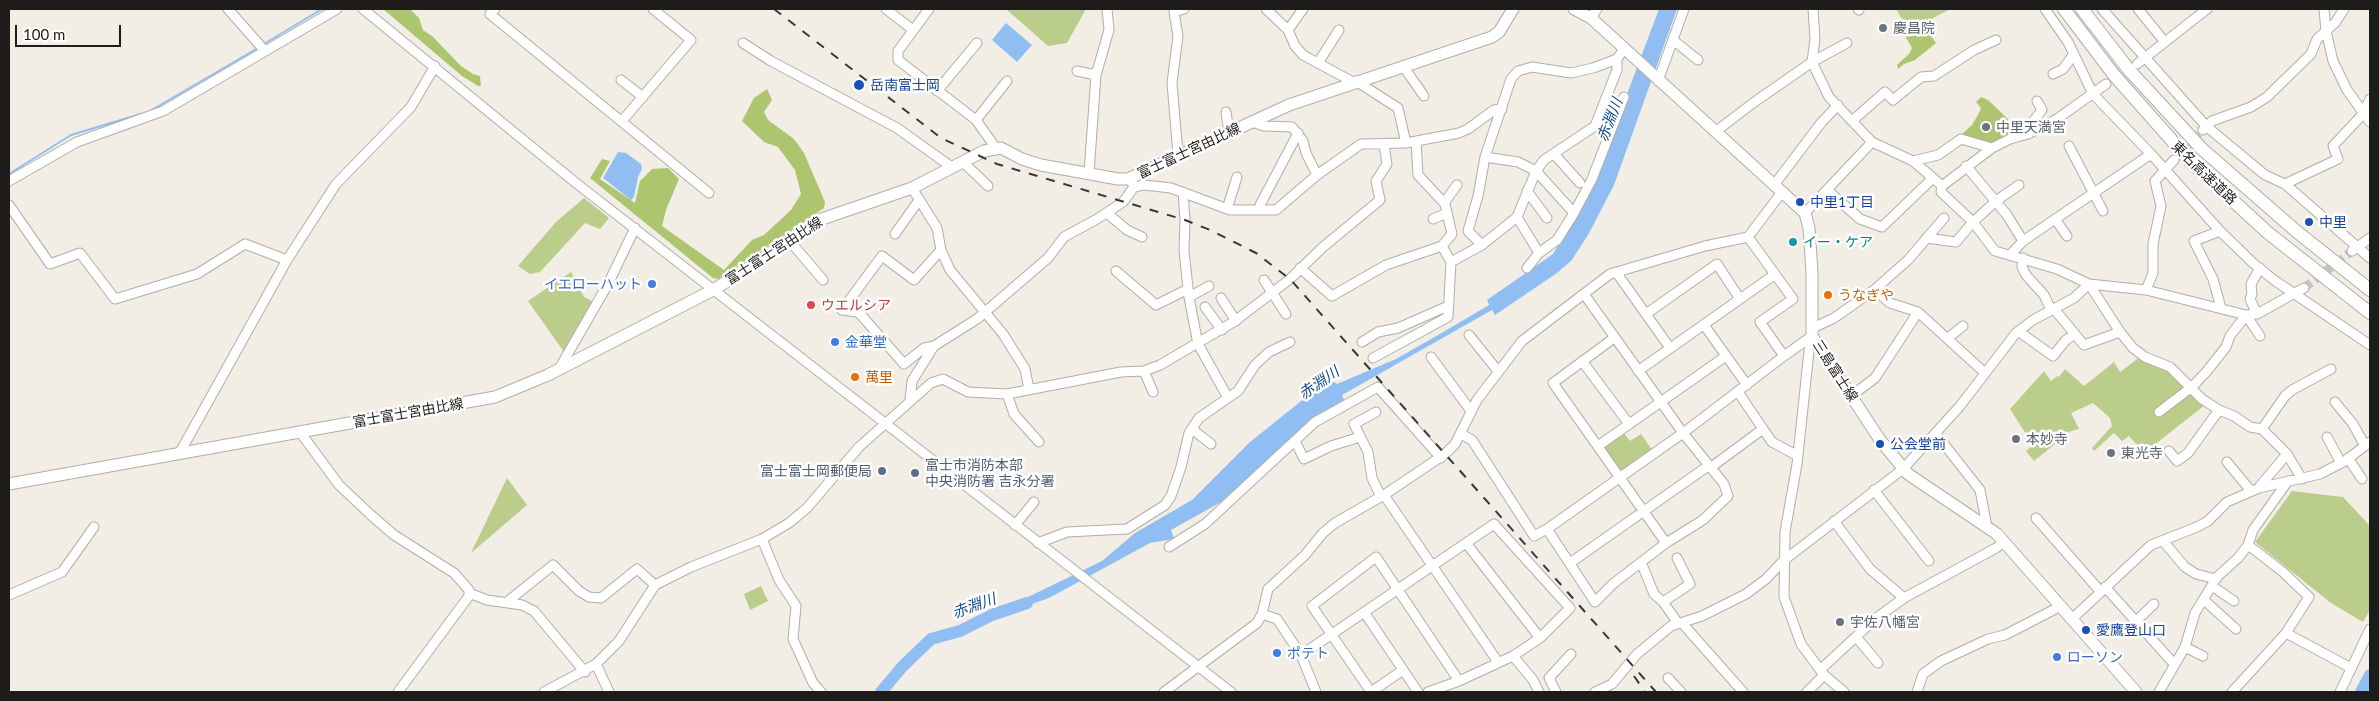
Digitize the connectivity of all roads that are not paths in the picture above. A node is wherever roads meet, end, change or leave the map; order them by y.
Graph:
1 (228, 9) edge
2 (337, 9) edge
3 (363, 9) edge
4 (653, 9) edge
5 (886, 9) edge
6 (929, 9) edge
7 (1108, 9) edge
8 (1184, 9) edge
9 (1266, 9) edge
10 (1303, 9) edge
11 (1513, 9) edge
12 (1574, 9) edge
13 (1684, 9) edge
14 (1813, 9) edge
15 (2045, 9) edge
16 (2064, 9) edge
17 (2082, 9) edge
18 (2102, 9) edge
19 (2138, 9) edge
20 (2207, 9) edge
21 (2324, 9) edge
22 (2344, 9) edge
23 (489, 11) edge
24 (1594, 13) edge
25 (913, 30) junction
26 (1288, 30) junction
27 (1339, 30) dead end
28 (2326, 32) junction
29 (1673, 40) junction
30 (1996, 40) dead end
31 (2164, 41) junction
32 (743, 42) dead end
33 (977, 43) dead end
34 (1847, 43) dead end
35 (1624, 49) junction
36 (265, 51) junction
37 (2074, 54) junction
38 (2145, 58) junction
39 (1618, 59) junction
40 (1698, 60) dead end
41 (1812, 62) junction
42 (1318, 63) junction
43 (2137, 64) dead end
44 (435, 66) junction
45 (1403, 66) junction
46 (1077, 71) dead end
47 (2053, 74) dead end
48 (1096, 75) junction
49 (621, 80) dead end
50 (1658, 80) junction
51 (1007, 81) dead end
52 (1354, 82) junction
53 (2106, 84) dead end
54 (937, 91) junction
55 (2093, 94) junction
56 (1424, 96) dead end
57 (1624, 96) dead end
58 (643, 97) junction
59 (2370, 99) edge
60 (2037, 101) dead end
61 (1838, 105) junction
62 (1502, 109) junction
63 (1226, 112) dead end
64 (2363, 114) junction
65 (976, 120) junction
66 (622, 121) junction
67 (1852, 121) junction
68 (1252, 122) junction
69 (2370, 122) edge
70 (2204, 128) junction
71 (1229, 132) junction
72 (1715, 132) junction
73 (1298, 133) junction
74 (2026, 134) junction
75 (1416, 141) junction
76 (1872, 142) junction
77 (1406, 143) junction
78 (1384, 145) junction
79 (2069, 146) dead end
80 (995, 147) junction
81 (1992, 148) junction
82 (1178, 154) junction
83 (2151, 154) junction
84 (1554, 155) junction
85 (1485, 157) junction
86 (2174, 160) tunnel mouth
87 (1913, 161) junction
88 (959, 165) junction
89 (1966, 166) junction
90 (2164, 168) junction
91 (1536, 170) junction
92 (1089, 173) junction
93 (1317, 175) junction
94 (1237, 177) dead end
95 (1933, 178) junction
96 (9, 181) edge
97 (1132, 182) junction
98 (1580, 183) dead end
99 (2019, 184) dead end
100 (2285, 184) junction
101 (1457, 185) dead end
102 (988, 186) dead end
103 (1942, 186) junction
104 (912, 188) junction
105 (1778, 188) junction
106 (1827, 190) junction
107 (1183, 192) junction
108 (1527, 192) junction
109 (2095, 192) junction
110 (710, 193) dead end
111 (919, 200) junction
112 (1996, 201) junction
113 (1444, 203) junction
114 (9, 205) edge
115 (1227, 209) junction
116 (1261, 209) junction
117 (2103, 211) dead end
118 (1107, 213) junction
119 (1574, 213) junction
120 (1805, 213) junction
121 (1447, 214) junction
122 (1517, 216) junction
123 (1546, 218) dead end
124 (1944, 218) dead end
125 (1433, 219) dead end
126 (2055, 219) junction
127 (1973, 222) junction
128 (635, 228) junction
129 (2220, 231) junction
130 (895, 234) dead end
131 (2067, 236) dead end
132 (1142, 237) dead end
133 (1748, 237) junction
134 (1926, 238) junction
135 (2370, 238) edge
136 (788, 240) junction
137 (2023, 241) junction
138 (1482, 245) junction
139 (1442, 246) junction
140 (2355, 249) junction
141 (940, 250) junction
142 (1539, 253) junction
143 (2012, 254) junction
144 (2023, 258) junction
145 (2370, 258) edge
146 (287, 260) junction
147 (1451, 262) junction
148 (1300, 268) junction
149 (1527, 268) dead end
150 (2260, 268) junction
151 (1116, 271) dead end
152 (1616, 272) junction
153 (1774, 275) junction
154 (822, 280) dead end
155 (1264, 280) dead end
156 (2089, 284) junction
157 (1209, 286) dead end
158 (2304, 288) tunnel mouth
159 (713, 290) junction
160 (1874, 290) junction
161 (2146, 290) junction
162 (2370, 290) edge
163 (2295, 292) junction
164 (1188, 293) junction
165 (1271, 293) junction
166 (1584, 294) junction
167 (1221, 298) dead end
168 (1740, 299) junction
169 (1448, 306) junction
170 (1205, 307) dead end
171 (2221, 308) junction
172 (2052, 309) junction
173 (985, 312) junction
174 (1918, 312) junction
175 (2370, 313) edge
176 (1286, 314) dead end
177 (1646, 314) junction
178 (2257, 314) junction
179 (2246, 315) junction
180 (1236, 321) junction
181 (1704, 325) junction
182 (1963, 326) dead end
183 (1222, 330) junction
184 (2018, 331) junction
185 (1812, 332) junction
186 (2120, 332) junction
187 (2075, 334) junction
188 (1470, 335) dead end
189 (2260, 336) dead end
190 (1614, 338) junction
191 (1948, 338) junction
192 (1290, 342) dead end
193 (1362, 342) dead end
194 (1198, 344) junction
195 (2370, 345) edge
196 (934, 346) junction
197 (1670, 348) junction
198 (1726, 356) junction
199 (1784, 356) junction
200 (1430, 357) dead end
201 (1373, 358) dead end
202 (1582, 361) junction
203 (559, 369) junction
204 (2330, 369) dead end
205 (1144, 371) junction
206 (1638, 371) junction
207 (1498, 372) junction
208 (1985, 373) junction
209 (1746, 385) junction
210 (2192, 387) junction
211 (1029, 389) junction
212 (1153, 392) dead end
213 (1738, 392) junction
214 (1007, 394) junction
215 (1851, 396) junction
216 (1228, 398) junction
217 (910, 400) junction
218 (1660, 402) junction
219 (2335, 402) dead end
220 (2219, 410) junction
221 (1470, 411) junction
222 (1376, 412) dead end
223 (2159, 412) dead end
224 (884, 423) junction
225 (1628, 424) junction
226 (1192, 428) junction
227 (1763, 429) junction
228 (2262, 429) junction
229 (300, 432) junction
230 (1683, 433) junction
231 (1460, 434) junction
232 (1936, 434) junction
233 (1360, 437) junction
234 (2328, 438) dead end
235 (1038, 442) dead end
236 (1295, 442) junction
237 (1211, 444) dead end
238 (2368, 444) edge
239 (1598, 446) junction
240 (2169, 451) dead end
241 (179, 454) junction
242 (2287, 454) junction
243 (1443, 456) junction
244 (1798, 456) junction
245 (2344, 460) junction
246 (2227, 462) dead end
247 (1709, 467) junction
248 (1903, 469) junction
249 (1620, 477) junction
250 (2362, 478) dead end
251 (2302, 479) junction
252 (2288, 481) junction
253 (9, 484) edge
254 (2255, 489) junction
255 (1874, 490) junction
256 (1382, 496) junction
257 (1034, 502) dead end
258 (1644, 512) junction
259 (2036, 518) dead end
260 (1834, 521) junction
261 (1016, 525) junction
262 (94, 527) dead end
263 (1987, 527) junction
264 (1547, 529) junction
265 (762, 539) junction
266 (2162, 541) junction
267 (2004, 542) junction
268 (1038, 543) junction
269 (1466, 543) junction
270 (1666, 543) junction
271 (2248, 546) junction
272 (1169, 547) dead end
273 (1678, 558) dead end
274 (1783, 561) junction
275 (1929, 561) dead end
276 (1641, 562) junction
277 (1570, 563) junction
278 (1432, 566) junction
279 (2214, 582) junction
280 (655, 585) junction
281 (1398, 589) junction
282 (2103, 589) junction
283 (469, 593) junction
284 (9, 595) edge
285 (1904, 598) junction
286 (2204, 600) junction
287 (2234, 601) dead end
288 (507, 602) junction
289 (1664, 602) junction
290 (2154, 604) dead end
291 (2060, 606) junction
292 (1364, 612) junction
293 (1262, 614) junction
294 (2072, 618) junction
295 (2135, 622) junction
296 (1680, 623) junction
297 (2236, 629) dead end
298 (2370, 629) edge
299 (2286, 633) junction
300 (1332, 635) junction
301 (1856, 637) junction
302 (1540, 638) junction
303 (2185, 647) junction
304 (1570, 654) dead end
305 (1302, 655) junction
306 (1513, 656) junction
307 (2203, 656) dead end
308 (1498, 662) junction
309 (1878, 663) dead end
310 (596, 664) junction
311 (2174, 666) junction
312 (1198, 667) junction
313 (2351, 668) junction
314 (1403, 670) junction
315 (584, 672) junction
316 (1822, 672) junction
317 (1668, 678) dead end
318 (1459, 681) junction
319 (398, 692) edge
320 (544, 692) edge
321 (609, 692) edge
322 (821, 692) edge
323 (1164, 692) edge
324 (1230, 692) edge
325 (1316, 692) edge
326 (1418, 692) edge
327 (1428, 692) edge
328 (1539, 692) edge
329 (1556, 692) edge
330 (1595, 692) edge
331 (1681, 692) edge
332 (1743, 692) edge
333 (1807, 692) edge
334 (1844, 692) edge
335 (1917, 692) edge
336 (2136, 692) edge
337 (2159, 692) edge
338 (2232, 692) edge
339 (2340, 692) edge

1 - 36 street
2 - 36 street
3 - 44 street
4 - 58 street
5 - 25 street
6 - 25 street
7 - 48 street
8 - 82 street
9 - 26 street
10 - 26 street
11 - 45 main road, 富士富士宮由比線
12 - 24 main road
13 - 29 street
14 - 41 street
15 - 37 street
16 - 175 highway, 東名高速道路
17 - 162 highway, 東名高速道路
18 - 38 street
19 - 31 street
20 - 31 street
21 - 28 street
22 - 28 street
23 - 66 street
24 - 35 main road
25 - 54 street
26 - 42 street
27 - 42 street
28 - 64 street
28 - 70 street
29 - 40 street
29 - 50 street
30 - 67 street
31 - 38 street
32 - 88 street
33 - 54 street
34 - 41 street
35 - 39 street
35 - 50 main road
36 - 96 street
37 - 47 street
37 - 55 street
38 - 43 street
38 - 70 street
39 - 62 street
39 - 84 street
41 - 61 street
41 - 72 street
42 - 52 street
44 - 128 street
44 - 146 street
45 - 52 main road, 富士富士宮由比線
45 - 56 street
46 - 48 street
48 - 92 street
49 - 58 street
50 - 72 main road
51 - 65 street
52 - 68 main road, 富士富士宮由比線
52 - 77 street
53 - 55 street
54 - 65 street
55 - 74 street
55 - 83 street
57 - 119 street
58 - 66 street
59 - 64 street
60 - 74 street
61 - 67 street
61 - 105 street
62 - 75 street
62 - 85 street
63 - 71 street
64 - 69 street
64 - 100 street
65 - 80 street
66 - 110 street
67 - 76 street
68 - 71 main road, 富士富士宮由比線
68 - 73 street
70 - 100 street
71 - 82 main road, 富士富士宮由比線
72 - 105 main road
73 - 93 street
73 - 116 street
74 - 81 street
75 - 77 street
75 - 113 street
76 - 87 street
76 - 106 street
77 - 78 street
78 - 93 street
78 - 148 street
79 - 109 street
80 - 88 main road, 富士富士宮由比線
80 - 92 main road, 富士富士宮由比線
81 - 87 street
81 - 89 street
82 - 97 main road, 富士富士宮由比線
83 - 90 street
83 - 109 street
84 - 91 street
84 - 98 street
85 - 91 street
85 - 138 street
86 - 90 street
87 - 95 street
88 - 102 street
88 - 104 main road, 富士富士宮由比線
89 - 103 street
89 - 112 street
90 - 129 street
90 - 161 street
91 - 108 street
91 - 119 street
92 - 97 main road, 富士富士宮由比線
93 - 116 street
94 - 115 street
95 - 103 street
95 - 106 street
97 - 107 street
97 - 118 street
99 - 112 street
100 - 140 street
101 - 113 street
103 - 127 street
104 - 111 street
104 - 136 main road, 富士富士宮由比線
105 - 120 main road
105 - 133 street
106 - 120 street
107 - 115 street
107 - 164 street
108 - 122 street
108 - 123 street
109 - 117 street
109 - 126 street
111 - 130 street
111 - 141 street
112 - 127 street
112 - 137 street
113 - 121 street
114 - 146 street
115 - 116 street
118 - 132 street
118 - 173 street
119 - 142 street
120 - 185 main road, 三島富士線
121 - 125 street
121 - 139 street
122 - 138 street
122 - 142 street
124 - 134 street
126 - 131 street
126 - 137 street
127 - 134 street
127 - 143 street
128 - 159 street
128 - 203 street
129 - 150 street
129 - 171 street
133 - 152 street
133 - 153 street
134 - 160 street
135 - 140 street
136 - 154 street
136 - 159 main road, 富士富士宮由比線
137 - 143 street
138 - 147 street
139 - 147 street
139 - 148 street
140 - 145 street
141 - 173 street
141 - 196 street
142 - 149 street
143 - 144 street
144 - 156 street
144 - 172 street
146 - 241 street
147 - 169 street
148 - 165 street
150 - 163 street
150 - 178 street
151 - 164 street
152 - 166 street
152 - 177 street
153 - 168 street
153 - 199 street
155 - 165 street
156 - 161 street
156 - 172 street
156 - 186 street
157 - 164 street
158 - 163 street
159 - 203 main road, 富士富士宮由比線
159 - 224 street
160 - 174 street
160 - 185 street
161 - 171 street
163 - 178 street
163 - 195 street
164 - 194 street
165 - 176 street
165 - 180 street
166 - 190 street
166 - 207 street
167 - 180 street
168 - 177 street
168 - 181 street
169 - 193 street
169 - 201 street
170 - 183 street
171 - 179 street
172 - 184 street
172 - 187 street
173 - 196 street
173 - 211 street
174 - 191 street
174 - 215 street
177 - 197 street
178 - 179 street
179 - 189 street
179 - 210 street
180 - 183 street
181 - 197 street
181 - 198 street
182 - 191 street
183 - 194 street
184 - 187 street
184 - 208 street
185 - 199 street
185 - 215 main road, 三島富士線
185 - 244 street
186 - 187 street
186 - 210 street
188 - 207 street
190 - 202 street
190 - 206 street
191 - 208 street
192 - 216 street
194 - 205 street
194 - 216 street
196 - 217 street
197 - 206 street
198 - 209 street
198 - 218 street
199 - 209 street
200 - 221 street
202 - 225 street
202 - 239 street
203 - 229 main road, 富士富士宮由比線
204 - 228 street
205 - 211 street
205 - 212 street
206 - 218 street
207 - 221 street
208 - 232 street
209 - 213 street
210 - 220 street
210 - 223 street
211 - 214 street
213 - 227 street
213 - 230 street
214 - 217 street
214 - 235 street
215 - 248 main road, 三島富士線
216 - 226 street
217 - 224 street
218 - 225 street
218 - 230 street
219 - 238 street
220 - 228 street
220 - 240 street
221 - 231 street
222 - 233 street
224 - 261 street
224 - 265 street
225 - 239 street
226 - 237 street
226 - 268 street
227 - 244 street
227 - 247 street
228 - 242 street
229 - 241 main road, 富士富士宮由比線
229 - 283 street
230 - 247 street
230 - 249 street
231 - 243 street
231 - 264 street
232 - 248 street
232 - 263 street
233 - 236 street
233 - 256 street
234 - 245 street
236 - 243 street
236 - 272 street
238 - 245 street
239 - 249 street
241 - 253 main road, 富士富士宮由比線
242 - 251 street
242 - 254 street
243 - 256 street
244 - 274 street
245 - 250 street
245 - 251 street
246 - 254 street
247 - 258 street
247 - 270 street
248 - 255 street
248 - 263 main road, 三島富士線
249 - 258 street
249 - 264 street
251 - 252 street
252 - 254 street
252 - 271 street
254 - 266 street
255 - 260 street
255 - 275 street
256 - 278 street
256 - 293 street
257 - 261 street
258 - 270 street
258 - 277 street
259 - 282 street
260 - 274 street
260 - 285 street
261 - 268 street
262 - 284 street
263 - 267 main road, 三島富士線
264 - 277 street
265 - 280 street
265 - 322 street
266 - 279 street
266 - 282 street
267 - 285 street
267 - 291 main road, 三島富士線
268 - 312 street
269 - 278 street
269 - 302 street
269 - 302 street
270 - 276 street
271 - 279 street
271 - 299 street
273 - 289 street
274 - 296 street
274 - 316 street
276 - 277 street
276 - 289 street
278 - 281 street
278 - 308 street
279 - 286 street
279 - 287 street
280 - 288 street
280 - 310 street
281 - 292 street
281 - 300 street
281 - 318 street
282 - 294 street
282 - 295 street
283 - 288 street
283 - 319 street
285 - 301 street
286 - 297 street
286 - 303 street
288 - 315 street
289 - 296 street
290 - 295 street
291 - 294 main road, 三島富士線
291 - 335 street
292 - 300 street
292 - 314 street
293 - 305 street
293 - 312 street
294 - 336 main road, 三島富士線
295 - 311 street
296 - 330 street
296 - 332 street
298 - 313 street
299 - 313 street
299 - 338 street
300 - 305 street
300 - 314 street
301 - 309 street
301 - 316 street
302 - 306 street
303 - 307 street
303 - 311 street
304 - 329 street
305 - 325 street
306 - 308 street
306 - 328 street
308 - 318 street
310 - 315 street
310 - 321 street
311 - 337 street
312 - 323 street
312 - 324 street
313 - 339 street
314 - 326 street
315 - 320 street
316 - 333 street
316 - 334 street
317 - 331 street
318 - 327 street

